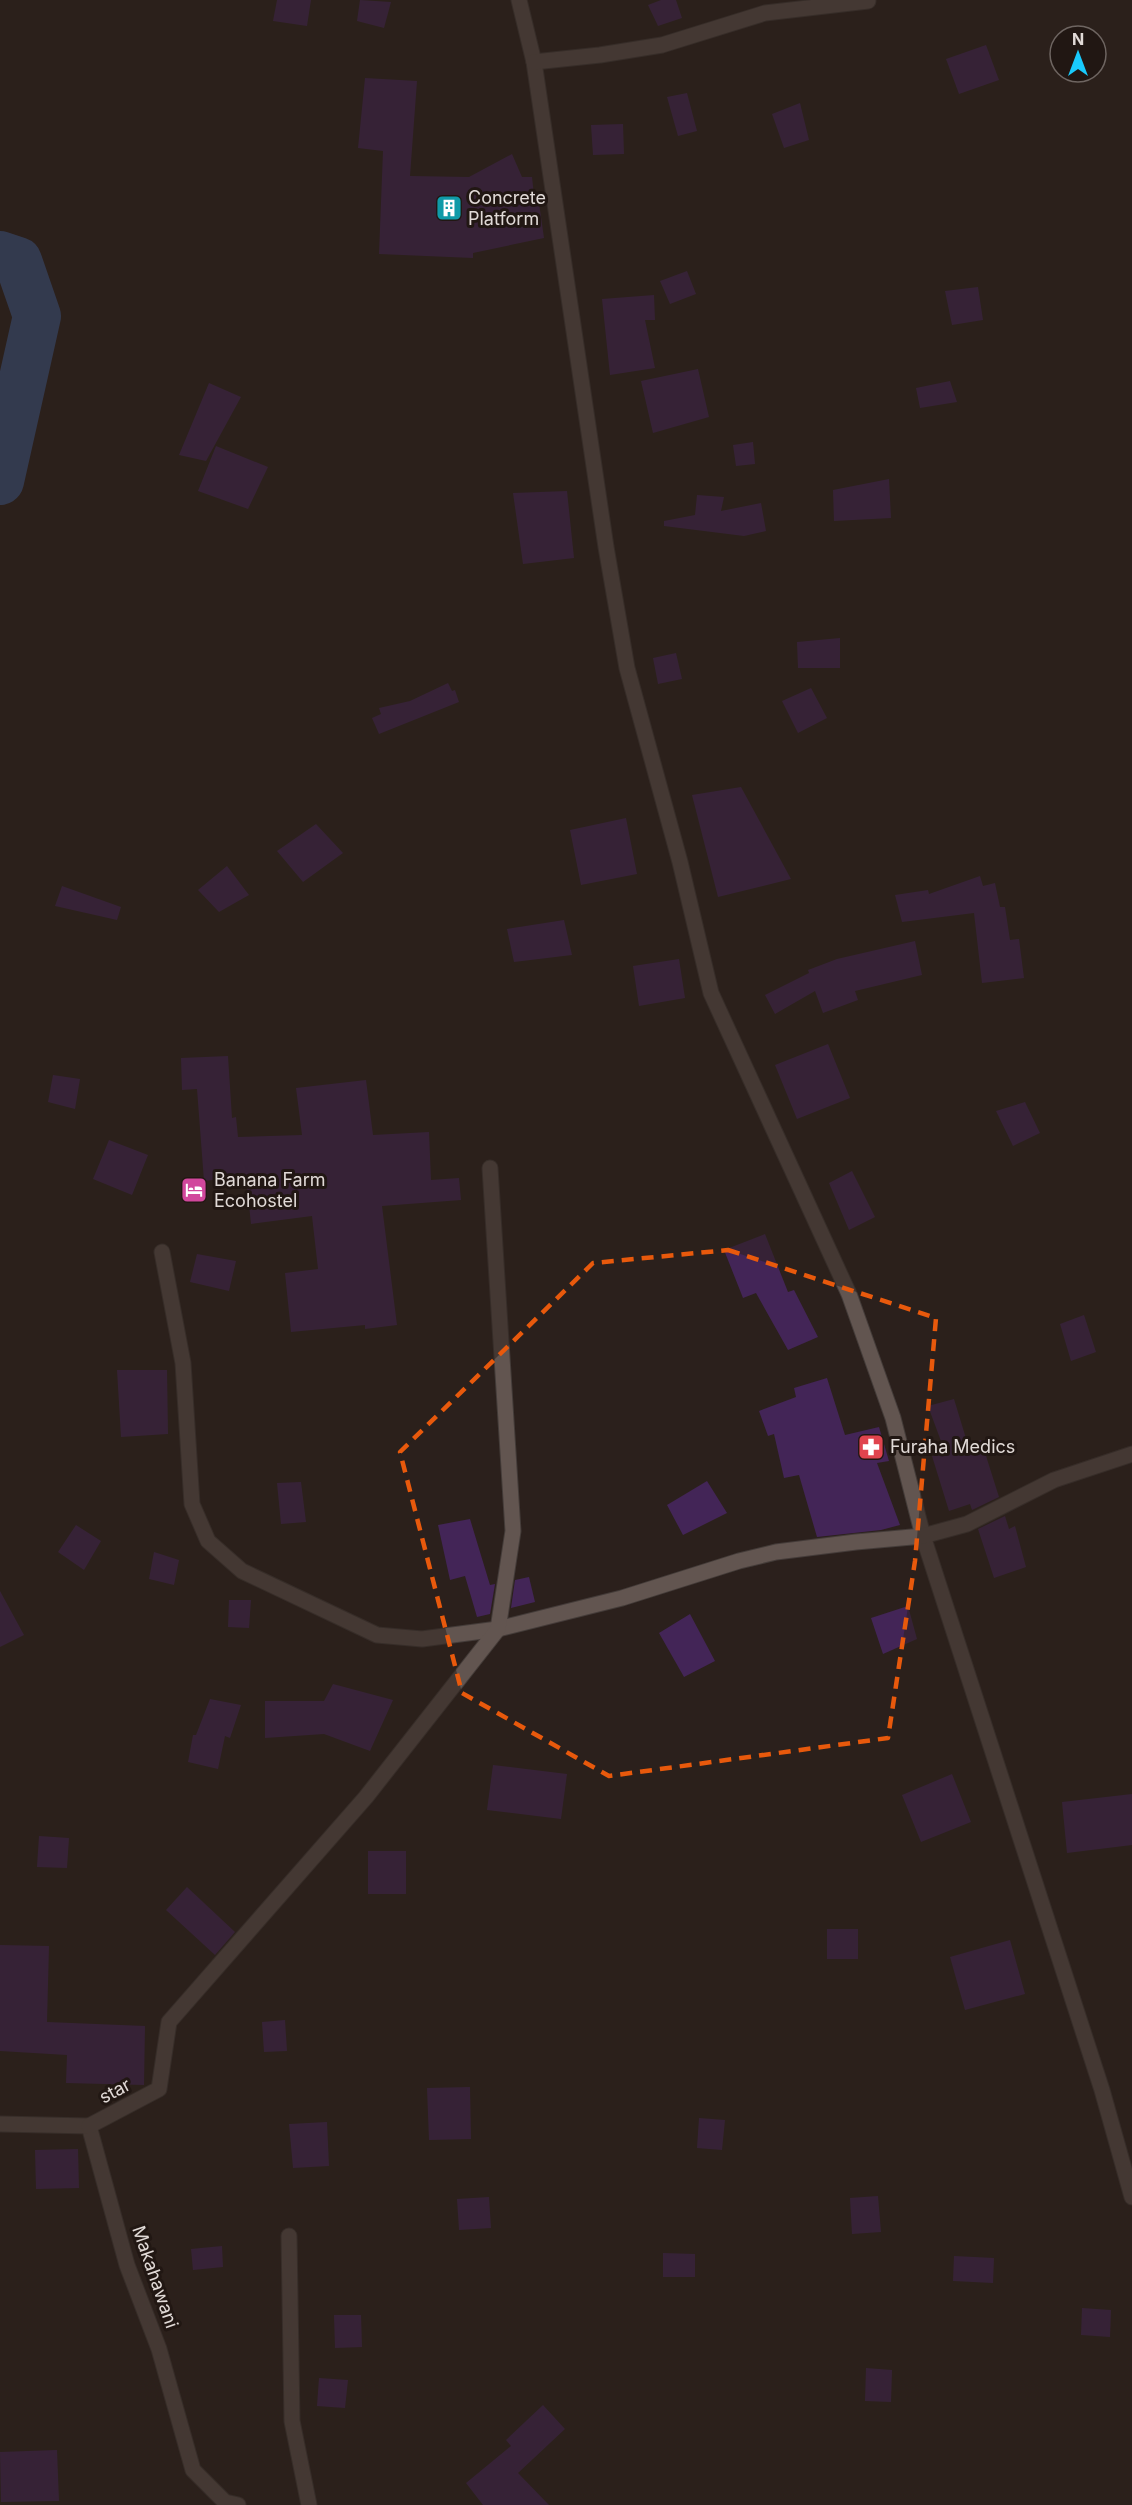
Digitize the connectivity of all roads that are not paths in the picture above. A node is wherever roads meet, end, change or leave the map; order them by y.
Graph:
1 (519, 0) edge
2 (868, 1) edge
3 (534, 62) junction
4 (489, 1168) dead end
5 (162, 1252) dead end
6 (1132, 1454) edge
7 (923, 1536) junction
8 (498, 1629) junction
9 (0, 2124) edge
10 (89, 2126) junction
11 (1128, 2163) edge
12 (1132, 2197) edge
13 (290, 2236) dead end
14 (238, 2505) edge
15 (309, 2505) edge

1 - 3 street
2 - 3 street
3 - 7 street
4 - 8 street
5 - 8 street
6 - 7 street
7 - 8 street
7 - 11 street
8 - 10 street, star
9 - 10 street
10 - 14 street, Makahawani
11 - 12 street
13 - 15 street

